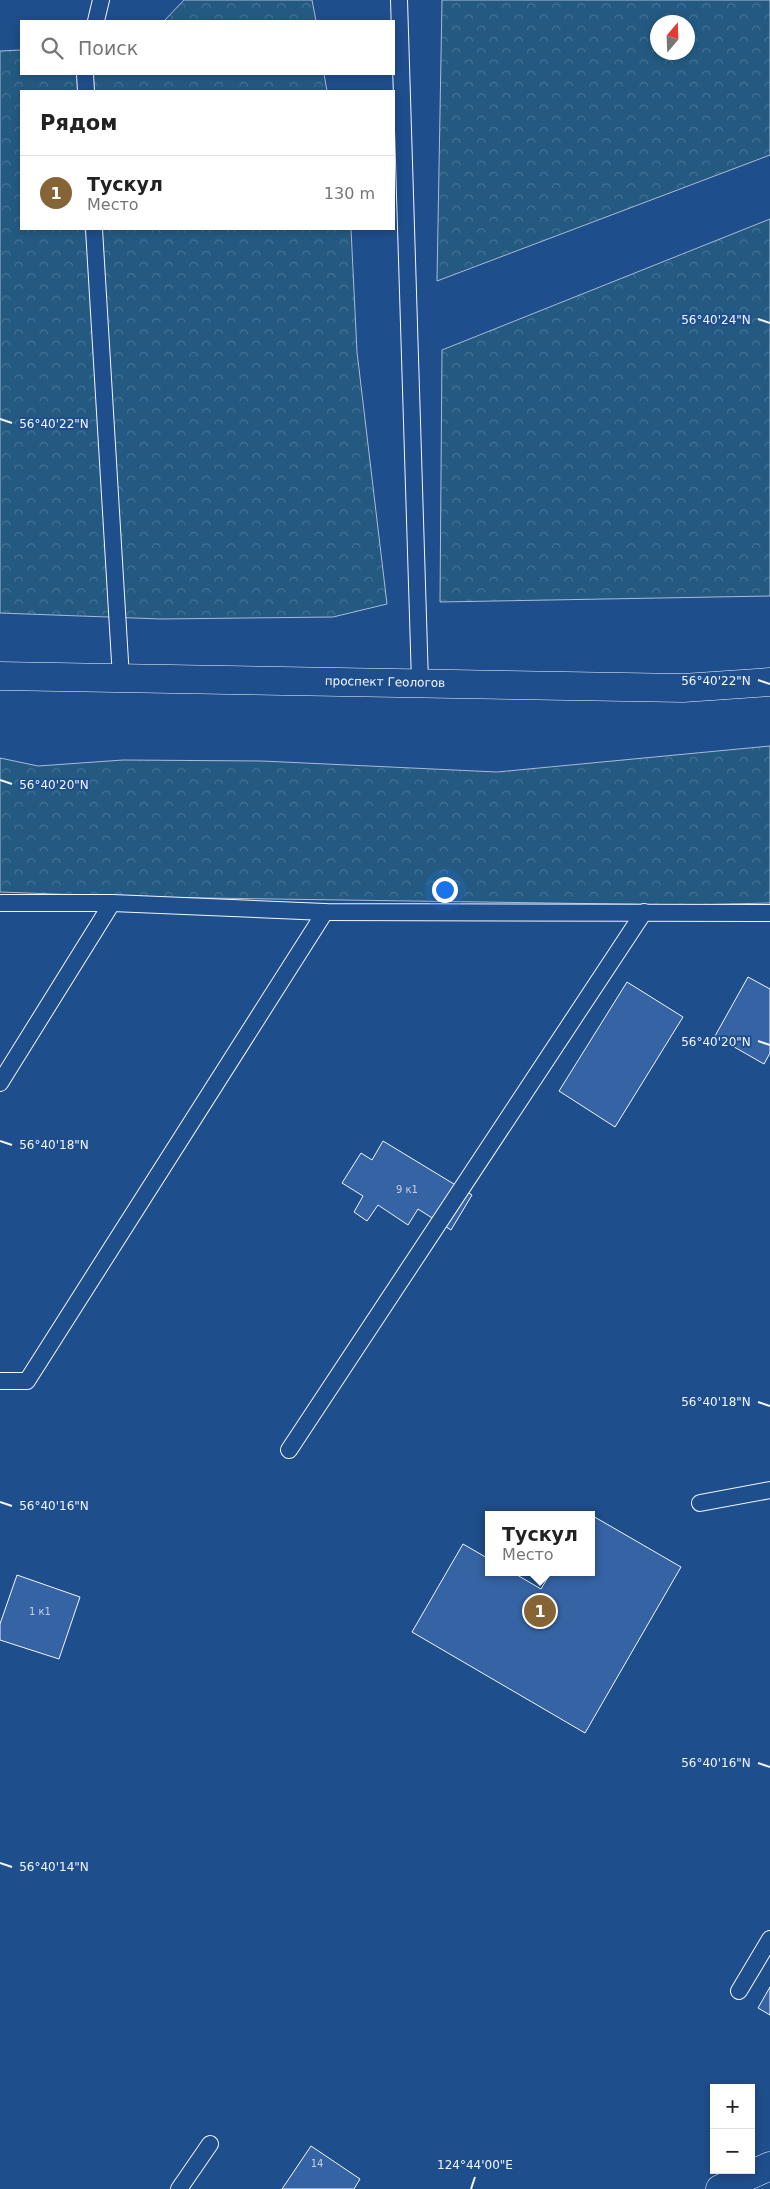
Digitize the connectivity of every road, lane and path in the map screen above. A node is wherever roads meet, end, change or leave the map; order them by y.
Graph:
1 (102, 0) edge
2 (399, 0) edge
3 (96, 20) edge
4 (84, 75) edge
5 (86, 90) edge
6 (94, 230) edge
7 (0, 676) edge
8 (121, 678) junction
9 (420, 682) junction
10 (770, 682) edge
11 (0, 903) edge
12 (112, 903) junction
13 (325, 912) junction
14 (644, 912) junction
15 (770, 913) edge
16 (0, 1083) edge
17 (0, 1381) edge
18 (289, 1450) dead end
19 (770, 1490) edge
20 (700, 1503) dead end
21 (770, 1939) edge
22 (739, 1991) dead end
23 (210, 2144) dead end
24 (770, 2166) edge
25 (179, 2189) edge
26 (720, 2189) edge

1 - 3 lane
2 - 9 lane
4 - 5 lane
6 - 8 lane
7 - 8 main road, проспект Геологов
8 - 9 main road, проспект Геологов
9 - 10 main road, проспект Геологов
11 - 12 lane
12 - 13 lane
12 - 16 lane
13 - 14 lane
13 - 17 lane
14 - 15 lane
14 - 18 lane
19 - 20 lane
21 - 22 lane
23 - 25 lane
24 - 26 main road

